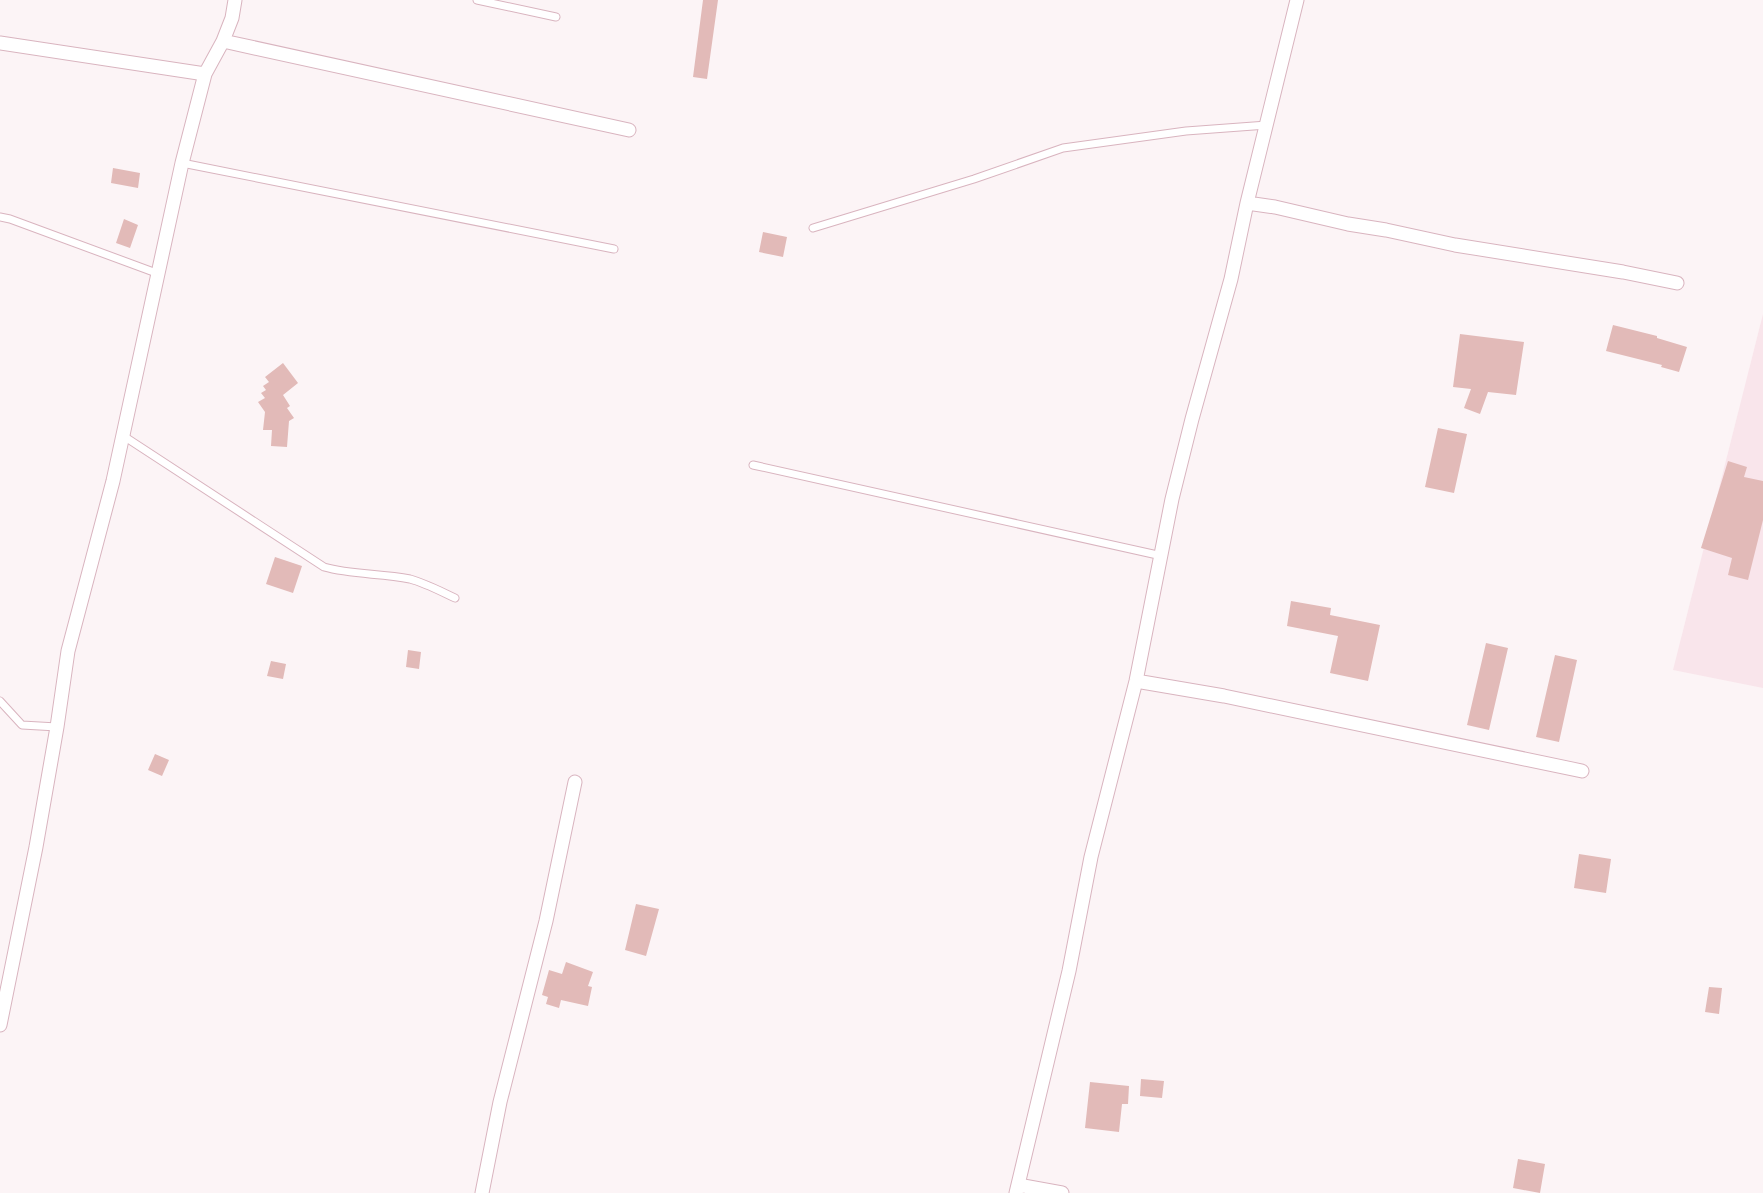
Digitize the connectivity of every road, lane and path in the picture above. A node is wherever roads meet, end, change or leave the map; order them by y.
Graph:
1 (235, 0) edge
2 (477, 0) edge
3 (1297, 0) edge
4 (556, 17) dead end
5 (223, 41) junction
6 (0, 43) edge
7 (205, 74) junction
8 (1267, 125) junction
9 (629, 130) dead end
10 (182, 163) junction
11 (1247, 203) junction
12 (0, 217) edge
13 (813, 228) dead end
14 (614, 249) dead end
15 (159, 274) junction
16 (1677, 283) dead end
17 (122, 435) junction
18 (753, 465) dead end
19 (1162, 556) junction
20 (455, 598) dead end
21 (1136, 681) junction
22 (0, 700) edge
23 (57, 727) junction
24 (1582, 771) dead end
25 (575, 782) dead end
26 (0, 1025) edge
27 (1017, 1189) edge
28 (482, 1193) edge
29 (1062, 1193) edge

1 - 5 street
2 - 4 lane
3 - 8 street
5 - 7 street
5 - 9 street
6 - 7 street
7 - 10 street
8 - 11 street
8 - 13 lane
10 - 14 lane
10 - 15 street
11 - 16 street
11 - 19 street
12 - 15 lane
15 - 17 street
17 - 20 lane
17 - 23 street
18 - 19 lane
19 - 21 street
21 - 24 street
21 - 27 street
22 - 23 lane
23 - 26 street
25 - 28 street
27 - 29 street

